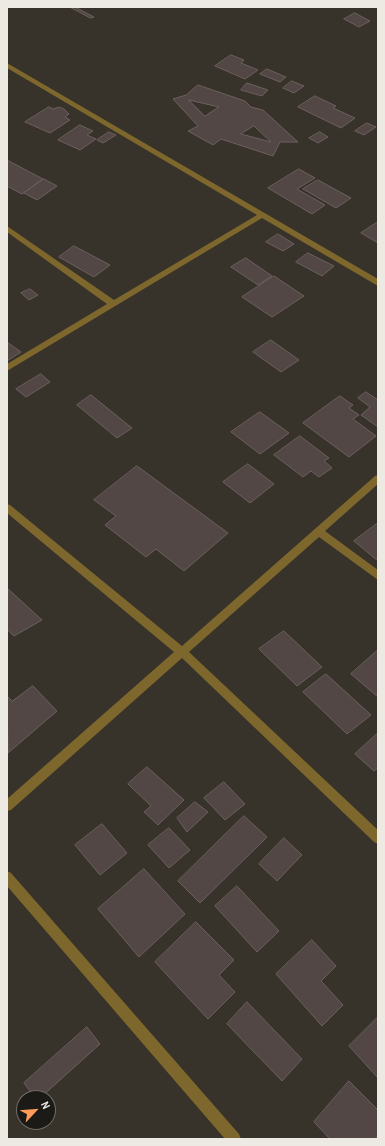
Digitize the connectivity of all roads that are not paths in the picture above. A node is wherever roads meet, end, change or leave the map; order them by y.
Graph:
1 (7, 65) edge
2 (262, 215) junction
3 (7, 228) edge
4 (378, 284) edge
5 (113, 304) junction
6 (7, 368) edge
7 (378, 479) edge
8 (7, 508) edge
9 (11, 518) edge
10 (318, 532) junction
11 (378, 576) edge
12 (182, 652) junction
13 (7, 806) edge
14 (378, 838) edge
15 (7, 877) edge
16 (234, 1139) edge

1 - 2 street
2 - 4 street
2 - 5 street
3 - 5 street
5 - 6 street
7 - 10 street
8 - 9 street
9 - 12 street
10 - 11 street
10 - 12 street
12 - 13 street
12 - 14 street
15 - 16 street

